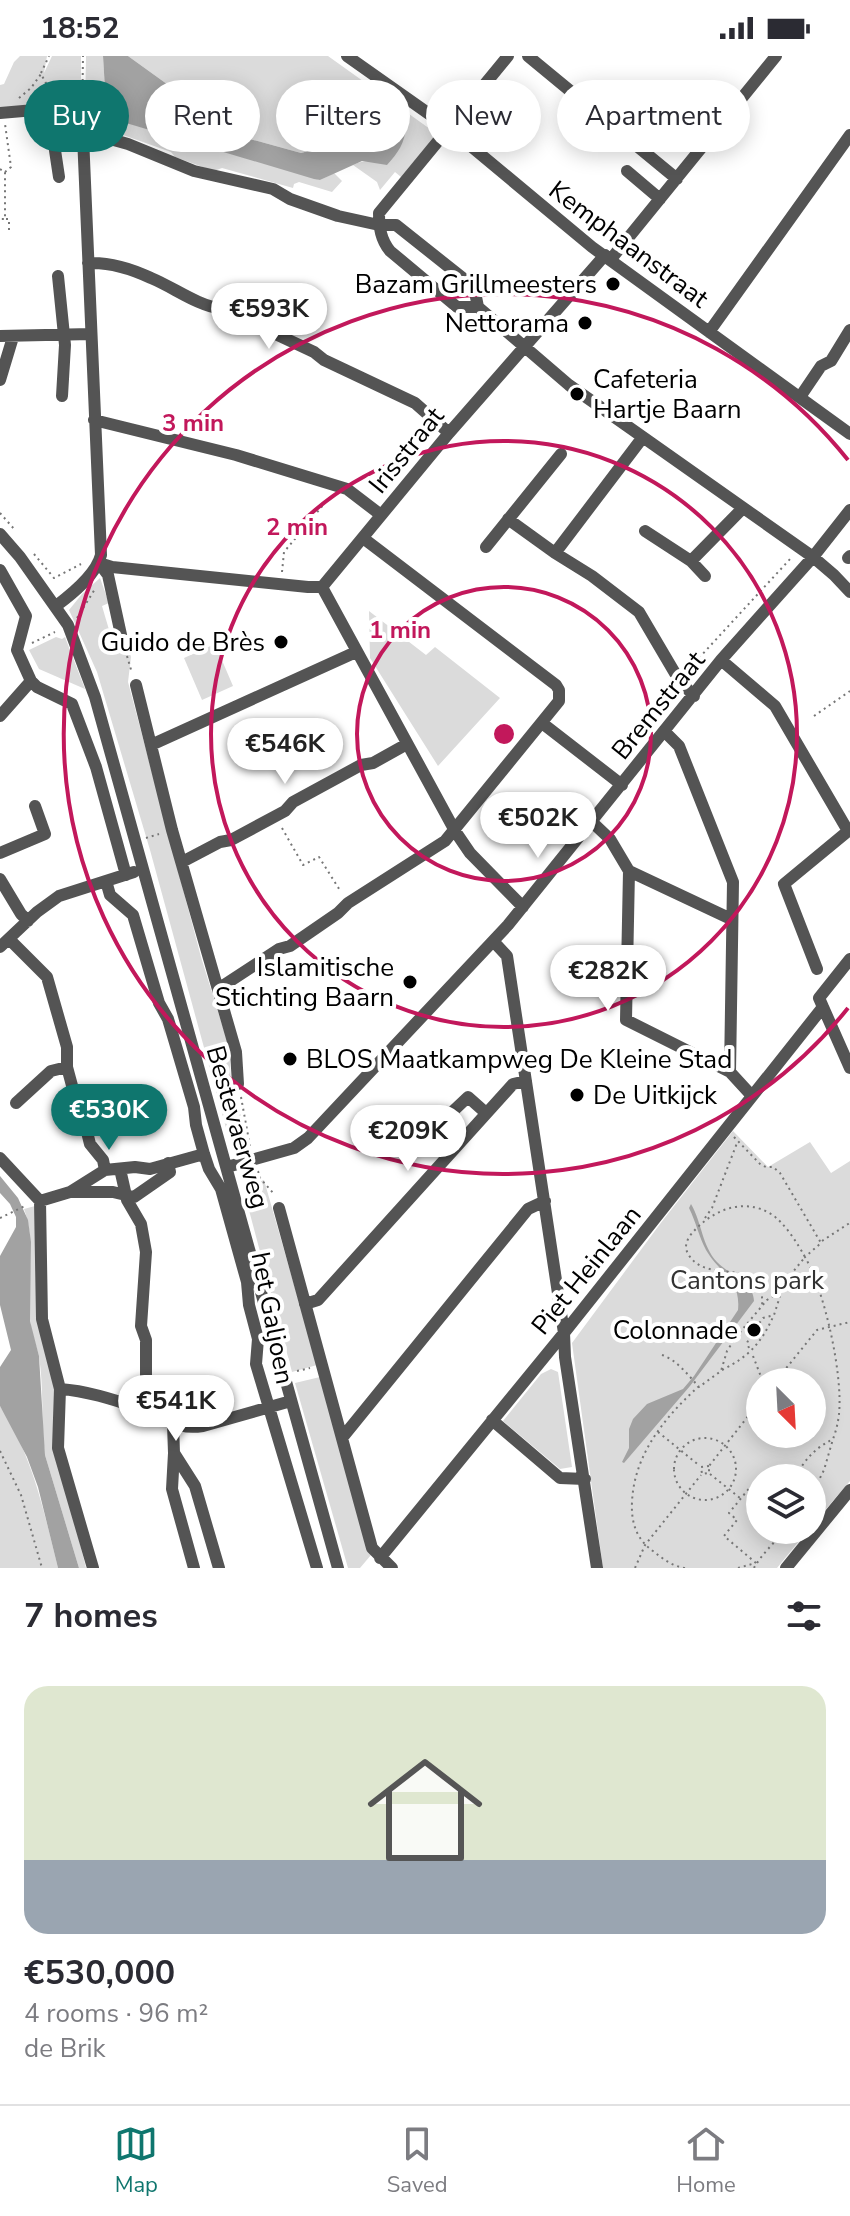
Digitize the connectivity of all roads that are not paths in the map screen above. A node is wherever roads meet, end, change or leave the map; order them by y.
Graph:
1 (347, 56) edge
2 (508, 56) edge
3 (528, 56) edge
4 (776, 56) edge
5 (488, 80) edge
6 (24, 110) edge
7 (426, 112) edge
8 (2, 113) edge
9 (850, 135) edge
10 (129, 144) edge
11 (55, 152) edge
12 (84, 152) edge
13 (429, 152) edge
14 (479, 152) edge
15 (627, 171) dead end
16 (59, 177) dead end
17 (677, 179) junction
18 (660, 199) junction
19 (379, 225) junction
20 (608, 257) junction
21 (88, 263) junction
22 (58, 276) dead end
23 (478, 307) junction
24 (850, 330) edge
25 (709, 332) junction
26 (91, 334) junction
27 (7, 336) edge
28 (65, 336) junction
29 (525, 347) junction
30 (0, 380) edge
31 (62, 396) dead end
32 (800, 397) junction
33 (94, 420) junction
34 (449, 433) junction
35 (850, 434) edge
36 (643, 437) junction
37 (561, 454) dead end
38 (743, 508) junction
39 (850, 510) edge
40 (381, 515) junction
41 (508, 519) junction
42 (645, 531) dead end
43 (0, 534) edge
44 (363, 538) junction
45 (486, 547) dead end
46 (555, 553) junction
47 (813, 557) junction
48 (100, 559) junction
49 (691, 561) junction
50 (0, 570) edge
51 (705, 576) dead end
52 (322, 587) junction
53 (850, 592) edge
54 (56, 606) junction
55 (123, 644) road end
56 (356, 652) junction
57 (721, 660) junction
58 (31, 681) junction
59 (136, 685) road end
60 (694, 696) junction
61 (0, 716) edge
62 (542, 723) junction
63 (665, 732) junction
64 (407, 744) junction
65 (151, 745) junction
66 (622, 785) junction
67 (35, 806) dead end
68 (592, 822) junction
69 (849, 830) edge
70 (455, 831) junction
71 (0, 853) edge
72 (182, 862) junction
73 (143, 869) junction
74 (629, 871) junction
75 (126, 875) junction
76 (0, 879) edge
77 (106, 881) junction
78 (523, 907) junction
79 (731, 919) junction
80 (28, 921) junction
81 (494, 942) junction
82 (4, 943) edge
83 (850, 959) edge
84 (817, 969) dead end
85 (218, 989) junction
86 (821, 1002) junction
87 (67, 1067) junction
88 (850, 1068) edge
89 (730, 1072) junction
90 (526, 1081) junction
91 (238, 1084) dead end
92 (752, 1096) junction
93 (16, 1103) dead end
94 (486, 1113) junction
95 (450, 1114) dead end
96 (204, 1154) junction
97 (0, 1158) edge
98 (168, 1163) junction
99 (227, 1167) junction
100 (120, 1169) junction
101 (105, 1170) junction
102 (70, 1192) junction
103 (125, 1196) junction
104 (545, 1201) junction
105 (35, 1203) junction
106 (279, 1208) dead end
107 (305, 1304) junction
108 (564, 1333) junction
109 (60, 1389) junction
110 (291, 1401) junction
111 (268, 1407) junction
112 (143, 1410) junction
113 (492, 1420) junction
114 (173, 1424) junction
115 (342, 1438) junction
116 (174, 1453) junction
117 (585, 1479) junction
118 (850, 1490) edge
119 (380, 1558) junction
120 (788, 1567) edge
121 (93, 1568) edge
122 (194, 1568) edge
123 (219, 1568) edge
124 (317, 1568) edge
125 (338, 1568) edge
126 (392, 1568) edge
127 (597, 1568) edge

1 - 7 street, Kemphaanstraat
2 - 5 street
3 - 17 street
4 - 17 street, Irisstraat
6 - 8 street
9 - 25 street
10 - 19 street
11 - 16 street
12 - 21 street
13 - 19 street
14 - 20 street, Kemphaanstraat
15 - 18 street
17 - 18 street, Irisstraat
18 - 20 street, Irisstraat
19 - 23 street
19 - 23 street
20 - 25 street, Kemphaanstraat
20 - 29 street, Irisstraat
21 - 26 street
21 - 34 street
22 - 28 street
23 - 29 street
24 - 32 street
25 - 32 street, Kemphaanstraat
26 - 28 street
26 - 33 street
27 - 28 street
27 - 30 street
28 - 31 street
29 - 34 street, Irisstraat
29 - 36 street
32 - 35 street, Kemphaanstraat
33 - 40 street
33 - 48 street
34 - 40 street, Irisstraat
36 - 38 street
36 - 46 street
37 - 41 street
38 - 47 street
38 - 49 street
39 - 47 street, Bremstraat
40 - 44 street, Irisstraat
41 - 45 street
41 - 46 street
42 - 49 street
43 - 54 street, Bestevaerweg
44 - 52 street, Irisstraat
44 - 62 street
46 - 60 street
47 - 53 street
47 - 57 street, Bremstraat
48 - 52 street
48 - 54 street
48 - 55 street
49 - 51 street
50 - 58 street
52 - 56 street
54 - 73 street, Bestevaerweg
56 - 64 street
56 - 65 street
57 - 60 street, Bremstraat
57 - 69 street
58 - 61 street
58 - 75 street
59 - 65 street
60 - 63 street, Bremstraat
62 - 66 street
62 - 70 street
63 - 66 street, Bremstraat
63 - 79 street
64 - 70 street
64 - 72 street
65 - 72 street
66 - 68 street, Bremstraat
67 - 71 street
68 - 74 street
68 - 78 street, Bremstraat
69 - 84 street
70 - 78 street
70 - 85 street
72 - 85 street
73 - 75 street
73 - 99 street, Bestevaerweg
74 - 79 street
74 - 89 street
75 - 77 street
76 - 80 street
77 - 80 street
77 - 96 street, het Galjoen
78 - 81 street, Bremstraat
79 - 89 street
80 - 82 street
81 - 90 street
81 - 99 street, Bremstraat
82 - 87 street
83 - 86 street, Piet Heinlaan
85 - 91 street
86 - 88 street
86 - 92 street, Piet Heinlaan
87 - 93 street
87 - 101 street
89 - 92 street
90 - 94 street
90 - 104 street
92 - 108 street, Piet Heinlaan
94 - 95 street
94 - 107 street
96 - 98 street
96 - 111 street, het Galjoen
97 - 105 street
98 - 100 street
98 - 103 street
99 - 110 street, Bestevaerweg
100 - 101 street
100 - 103 street
101 - 102 street
102 - 103 street
102 - 105 street
103 - 112 street
104 - 108 street
104 - 115 street
105 - 109 street
106 - 107 street
107 - 115 street
108 - 113 street, Piet Heinlaan
108 - 117 street
109 - 112 street
109 - 121 street
110 - 111 street
110 - 125 street, Bestevaerweg
111 - 114 street
111 - 124 street, het Galjoen
112 - 114 street
113 - 117 street
113 - 119 street, Piet Heinlaan
114 - 116 street
115 - 119 street
116 - 122 street
116 - 123 street
117 - 127 street
118 - 120 street
119 - 126 street

